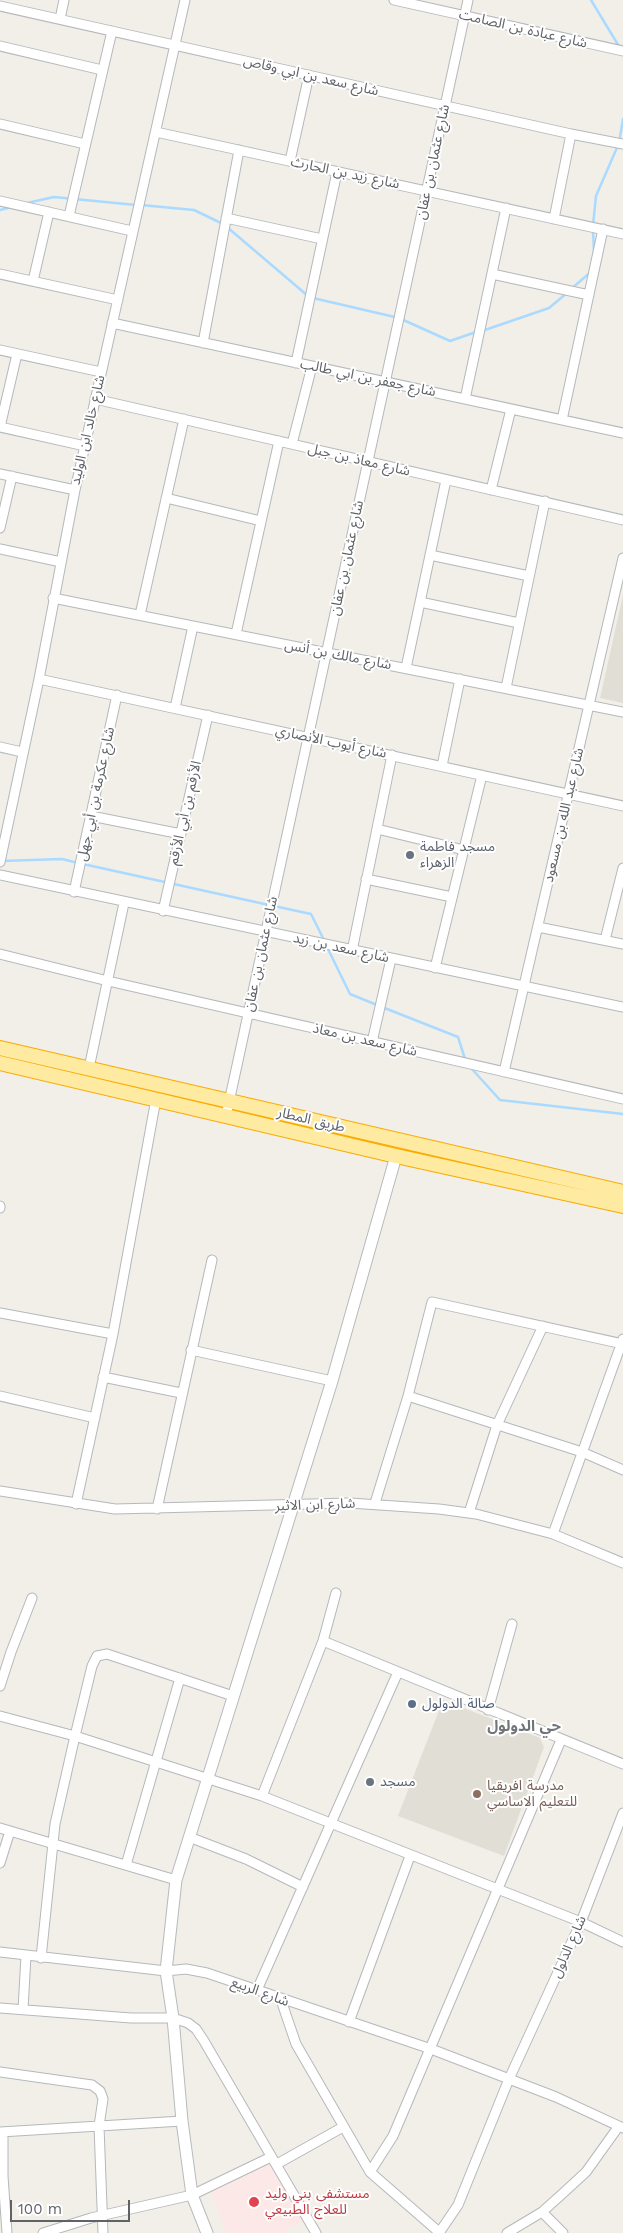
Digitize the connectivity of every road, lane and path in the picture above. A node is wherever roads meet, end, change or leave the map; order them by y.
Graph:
1 (64, 0) edge
2 (185, 0) edge
3 (394, 0) edge
4 (468, 0) edge
5 (0, 6) edge
6 (464, 16) junction
7 (60, 19) junction
8 (112, 31) junction
9 (175, 45) junction
10 (0, 46) edge
11 (623, 51) edge
12 (102, 70) junction
13 (309, 75) junction
14 (445, 106) junction
15 (0, 124) edge
16 (156, 132) junction
17 (571, 134) junction
18 (86, 144) junction
19 (623, 144) edge
20 (239, 150) junction
21 (290, 161) junction
22 (337, 172) junction
23 (426, 191) junction
24 (0, 201) edge
25 (506, 208) junction
26 (49, 212) junction
27 (69, 216) junction
28 (226, 218) junction
29 (554, 219) junction
30 (603, 230) junction
31 (132, 231) junction
32 (623, 234) edge
33 (322, 239) junction
34 (0, 274) edge
35 (492, 274) junction
36 (33, 281) junction
37 (589, 295) junction
38 (118, 300) junction
39 (112, 323) junction
40 (203, 343) junction
41 (0, 350) edge
42 (17, 354) junction
43 (296, 363) junction
44 (312, 366) junction
45 (101, 372) junction
46 (385, 382) junction
47 (95, 399) junction
48 (464, 399) junction
49 (511, 409) junction
50 (184, 419) junction
51 (562, 420) junction
52 (0, 427) edge
53 (623, 433) edge
54 (279, 441) junction
55 (292, 444) junction
56 (85, 446) junction
57 (368, 462) junction
58 (0, 474) edge
59 (12, 476) junction
60 (446, 480) junction
61 (75, 490) junction
62 (491, 490) junction
63 (166, 498) junction
64 (545, 502) junction
65 (623, 520) edge
66 (261, 521) junction
67 (0, 528) edge
68 (0, 548) edge
69 (430, 555) junction
70 (623, 558) edge
71 (61, 562) junction
72 (529, 576) junction
73 (53, 598) junction
74 (420, 602) junction
75 (140, 615) junction
76 (519, 623) junction
77 (193, 626) junction
78 (236, 634) junction
79 (326, 652) junction
80 (406, 668) junction
81 (39, 679) junction
82 (460, 679) junction
83 (506, 688) junction
84 (117, 695) junction
85 (589, 705) junction
86 (175, 708) junction
87 (623, 712) edge
88 (208, 715) junction
89 (308, 737) junction
90 (0, 747) edge
91 (22, 752) junction
92 (392, 755) junction
93 (442, 766) junction
94 (482, 775) junction
95 (569, 794) junction
96 (623, 806) edge
97 (92, 816) junction
98 (3, 827) edge
99 (377, 829) junction
100 (181, 834) junction
101 (464, 850) junction
102 (0, 862) edge
103 (623, 868) edge
104 (0, 875) edge
105 (366, 879) junction
106 (74, 892) junction
107 (452, 897) junction
108 (124, 903) junction
109 (163, 911) junction
110 (538, 927) junction
111 (266, 932) junction
112 (605, 940) junction
113 (623, 944) edge
114 (352, 950) junction
115 (0, 954) edge
116 (391, 959) junction
117 (435, 968) junction
118 (108, 981) junction
119 (524, 987) junction
120 (623, 1008) edge
121 (248, 1013) junction
122 (372, 1042) junction
123 (0, 1048) edge
124 (0, 1063) edge
125 (89, 1068) junction
126 (504, 1072) junction
127 (156, 1099) junction
128 (623, 1099) edge
129 (230, 1100) junction
130 (226, 1116) junction
131 (396, 1156) junction
132 (623, 1192) edge
133 (623, 1206) edge
134 (212, 1260) dead end
135 (0, 1313) edge
136 (543, 1326) junction
137 (113, 1334) junction
138 (623, 1342) edge
139 (191, 1350) junction
140 (104, 1377) junction
141 (332, 1381) junction
142 (182, 1393) junction
143 (0, 1396) edge
144 (408, 1396) junction
145 (95, 1418) junction
146 (497, 1425) junction
147 (582, 1452) junction
148 (623, 1470) edge
149 (0, 1491) edge
150 (375, 1503) junction
151 (76, 1504) junction
152 (292, 1505) junction
153 (157, 1509) junction
154 (469, 1513) junction
155 (552, 1534) junction
156 (623, 1563) edge
157 (336, 1593) dead end
158 (32, 1598) dead end
159 (512, 1624) dead end
160 (323, 1641) junction
161 (398, 1672) junction
162 (180, 1678) junction
163 (0, 1686) edge
164 (233, 1696) junction
165 (488, 1710) junction
166 (0, 1716) edge
167 (75, 1736) junction
168 (561, 1740) junction
169 (155, 1762) junction
170 (623, 1764) edge
171 (207, 1778) junction
172 (262, 1796) junction
173 (623, 1813) edge
174 (332, 1822) junction
175 (0, 1828) edge
176 (10, 1831) junction
177 (189, 1837) junction
178 (53, 1844) junction
179 (410, 1856) junction
180 (0, 1863) edge
181 (126, 1865) junction
182 (176, 1880) junction
183 (303, 1887) junction
184 (497, 1891) junction
185 (581, 1922) junction
186 (623, 1942) edge
187 (0, 1952) edge
188 (26, 1956) junction
189 (41, 1958) junction
190 (166, 1971) junction
191 (257, 1990) junction
192 (281, 2000) junction
193 (0, 2008) edge
194 (23, 2009) junction
195 (173, 2018) junction
196 (349, 2022) junction
197 (431, 2049) junction
198 (0, 2072) edge
199 (509, 2079) junction
200 (182, 2121) junction
201 (99, 2126) junction
202 (343, 2126) junction
203 (621, 2127) edge
204 (2, 2132) edge
205 (274, 2160) junction
206 (370, 2172) junction
207 (1, 2176) edge
208 (192, 2195) junction
209 (542, 2212) junction
210 (102, 2216) junction
211 (7, 2233) edge
212 (43, 2233) edge
213 (102, 2233) edge
214 (207, 2233) edge
215 (316, 2233) edge
216 (440, 2233) edge
217 (507, 2233) edge
218 (563, 2233) edge

1 - 7 street
2 - 9 street, شارع خالد ابن الوليد
3 - 6 street, شارع عبادة بن الصامت
4 - 6 street, شارع عثمان بن عفان
5 - 7 street, شارع سعد بن ابي وقاص
6 - 11 street, شارع عبادة بن الصامت
6 - 14 street, شارع عثمان بن عفان
7 - 8 street, شارع سعد بن ابي وقاص
8 - 9 street, شارع سعد بن ابي وقاص
8 - 12 street
9 - 13 street, شارع سعد بن ابي وقاص
9 - 16 street, شارع خالد ابن الوليد
10 - 12 street
12 - 18 street
13 - 14 street, شارع سعد بن ابي وقاص
13 - 21 street
14 - 17 street, شارع سعد بن ابي وقاص
14 - 23 street, شارع عثمان بن عفان
15 - 18 street
16 - 20 street, شارع زيد بن الحارث
16 - 31 street, شارع خالد ابن الوليد
17 - 19 street, شارع سعد بن ابي وقاص
17 - 29 street
18 - 27 street
20 - 21 street, شارع زيد بن الحارث
20 - 28 street
21 - 22 street, شارع زيد بن الحارث
22 - 23 street, شارع زيد بن الحارث
22 - 33 street
23 - 25 street, شارع زيد بن الحارث
23 - 46 street, شارع عثمان بن عفان
24 - 26 street
25 - 29 street, شارع زيد بن الحارث
25 - 35 street
26 - 27 street
26 - 36 street
27 - 31 street
28 - 33 street
28 - 40 street
29 - 30 street, شارع زيد بن الحارث
30 - 32 street, شارع زيد بن الحارث
30 - 37 street
31 - 38 street, شارع خالد ابن الوليد
33 - 43 street
34 - 36 street
35 - 37 street
35 - 48 street
36 - 38 street
37 - 51 street
38 - 39 street, شارع خالد ابن الوليد
39 - 40 street, شارع جعفر بن ابي طالب
39 - 45 street, شارع خالد ابن الوليد
40 - 43 street, شارع جعفر بن ابي طالب
41 - 42 street
42 - 45 street
42 - 52 street
43 - 44 street, شارع جعفر بن ابي طالب
44 - 46 street, شارع جعفر بن ابي طالب
44 - 55 street
45 - 47 street, شارع خالد ابن الوليد
46 - 48 street, شارع جعفر بن ابي طالب
46 - 57 street, شارع عثمان بن عفان
47 - 50 street, شارع معاذ بن جبل
47 - 56 street, شارع خالد ابن الوليد
48 - 49 street, شارع جعفر بن ابي طالب
49 - 51 street, شارع جعفر بن ابي طالب
49 - 62 street
50 - 54 street, شارع معاذ بن جبل
50 - 63 street
51 - 53 street, شارع جعفر بن ابي طالب
52 - 56 street
54 - 55 street, شارع معاذ بن جبل
54 - 66 street
55 - 57 street, شارع معاذ بن جبل
56 - 61 street, شارع خالد ابن الوليد
57 - 60 street, شارع معاذ بن جبل
57 - 79 street, شارع عثمان بن عفان
58 - 59 street
59 - 61 street
59 - 67 street
60 - 62 street, شارع معاذ بن جبل
60 - 69 street
61 - 71 street, شارع خالد ابن الوليد
62 - 64 street, شارع معاذ بن جبل
63 - 66 street
63 - 75 street
64 - 65 street, شارع معاذ بن جبل
64 - 72 street
66 - 78 street
68 - 71 street
69 - 72 street
69 - 74 street
70 - 85 street, شارع عبد الله بن مسعود
71 - 73 street, شارع خالد ابن الوليد
72 - 76 street
73 - 75 street, شارع مالك بن أنس
73 - 81 street, شارع خالد ابن الوليد
74 - 76 street
74 - 80 street
75 - 77 street, شارع مالك بن أنس
76 - 83 street
77 - 78 street, شارع مالك بن أنس
77 - 86 street
78 - 79 street, شارع مالك بن أنس
79 - 80 street, شارع مالك بن أنس
79 - 89 street, شارع عثمان بن عفان
80 - 82 street, شارع مالك بن أنس
81 - 84 street, شارع أيوب الأنصاري
81 - 91 street, شارع خالد ابن الوليد
82 - 83 street, شارع مالك بن أنس
82 - 93 street
83 - 85 street, شارع مالك بن أنس
84 - 86 street, شارع أيوب الأنصاري
84 - 97 street, شارع عكرمة بن أبي جهل
85 - 87 street, شارع مالك بن أنس
85 - 95 street, شارع عبد الله بن مسعود
86 - 88 street, شارع أيوب الأنصاري
88 - 89 street, شارع أيوب الأنصاري
88 - 100 street, الأرقم بن أبي الأرقم
89 - 92 street, شارع أيوب الأنصاري
89 - 111 street, شارع عثمان بن عفان
90 - 91 street
91 - 98 street, شارع خالد ابن الوليد
92 - 93 street, شارع أيوب الأنصاري
92 - 99 street
93 - 94 street, شارع أيوب الأنصاري
94 - 95 street, شارع أيوب الأنصاري
94 - 101 street
95 - 96 street, شارع أيوب الأنصاري
95 - 110 street, شارع عبد الله بن مسعود
97 - 100 street
97 - 106 street, شارع عكرمة بن أبي جهل
98 - 102 street, شارع خالد ابن الوليد
99 - 101 street
99 - 105 street
100 - 109 street, الأرقم بن أبي الأرقم
101 - 107 street
103 - 112 street
104 - 106 street, شارع سعد بن زيد
105 - 107 street
105 - 114 street
106 - 108 street, شارع سعد بن زيد
107 - 117 street
108 - 109 street, شارع سعد بن زيد
108 - 118 street
109 - 111 street, شارع سعد بن زيد
110 - 112 street
110 - 119 street, شارع عبد الله بن مسعود
111 - 114 street, شارع سعد بن زيد
111 - 121 street, شارع عثمان بن عفان
112 - 113 street
114 - 116 street, شارع سعد بن زيد
115 - 118 street, شارع سعد بن معاذ
116 - 117 street, شارع سعد بن زيد
116 - 122 street
117 - 119 street, شارع سعد بن زيد
118 - 121 street, شارع سعد بن معاذ
118 - 125 street
119 - 120 street, شارع سعد بن زيد
119 - 126 street, شارع عبد الله بن مسعود
121 - 122 street, شارع سعد بن معاذ
121 - 129 street, شارع عثمان بن عفان
122 - 126 street, شارع سعد بن معاذ
123 - 125 highway, طريق المطار
124 - 127 highway, طريق المطار
125 - 129 highway, طريق المطار
126 - 128 street, شارع سعد بن معاذ
127 - 130 highway, طريق المطار
127 - 137 street
129 - 130 street, شارع عثمان بن عفان
129 - 132 highway, طريق المطار
130 - 131 highway, طريق المطار
131 - 133 highway, طريق المطار
131 - 141 main road
134 - 139 street
135 - 137 street
136 - 138 street
136 - 144 street
136 - 146 street
137 - 140 street
138 - 147 street
139 - 141 street
139 - 142 street
140 - 142 street
140 - 145 street
141 - 152 main road
142 - 153 street
143 - 145 street
144 - 146 street
144 - 150 street
145 - 151 street
146 - 147 street
146 - 154 street
147 - 148 street
147 - 155 street
149 - 151 street, شارع ابن الاثير
150 - 152 street, شارع ابن الاثير
150 - 154 street, شارع ابن الاثير
151 - 153 street, شارع ابن الاثير
152 - 153 street, شارع ابن الاثير
152 - 164 main road
154 - 155 street, شارع ابن الاثير
155 - 156 street, شارع ابن الاثير
157 - 160 street
158 - 163 street
159 - 165 street
160 - 161 street
160 - 172 street
161 - 165 street
161 - 174 street
162 - 164 street
162 - 167 street
162 - 169 street
164 - 171 main road
165 - 168 street
166 - 167 street
167 - 169 street
167 - 178 street
168 - 170 street
168 - 184 street
169 - 171 street
169 - 181 street
171 - 172 street
171 - 177 main road
172 - 174 street
173 - 185 street, شارع الدلول
174 - 179 street
174 - 183 street
175 - 176 street
176 - 178 street
176 - 180 street
177 - 182 main road
177 - 183 street
178 - 181 street
178 - 189 street
179 - 184 street
179 - 196 street
181 - 182 street
182 - 190 main road
183 - 191 street
184 - 185 street
184 - 197 street
185 - 186 street
185 - 199 street, شارع الدلول
187 - 188 street, شارع الربيع
188 - 189 street, شارع الربيع
188 - 194 street
189 - 190 street, شارع الربيع
190 - 191 street, شارع الربيع
190 - 195 main road
191 - 192 street, شارع الربيع
192 - 196 street, شارع الربيع
192 - 202 street
193 - 194 street
194 - 195 street
195 - 200 main road
195 - 205 street
196 - 197 street, شارع الربيع
197 - 199 street, شارع الربيع
197 - 206 street
198 - 201 street
199 - 203 street, شارع الربيع
199 - 216 street, شارع الدلول
200 - 201 street
200 - 208 main road
201 - 204 street
201 - 210 street
202 - 205 street
202 - 206 street
203 - 209 street
204 - 207 street
205 - 208 street
205 - 215 street
206 - 216 street
207 - 211 street
208 - 210 street
208 - 214 main road
209 - 217 street
209 - 218 street
210 - 212 street
210 - 213 street

